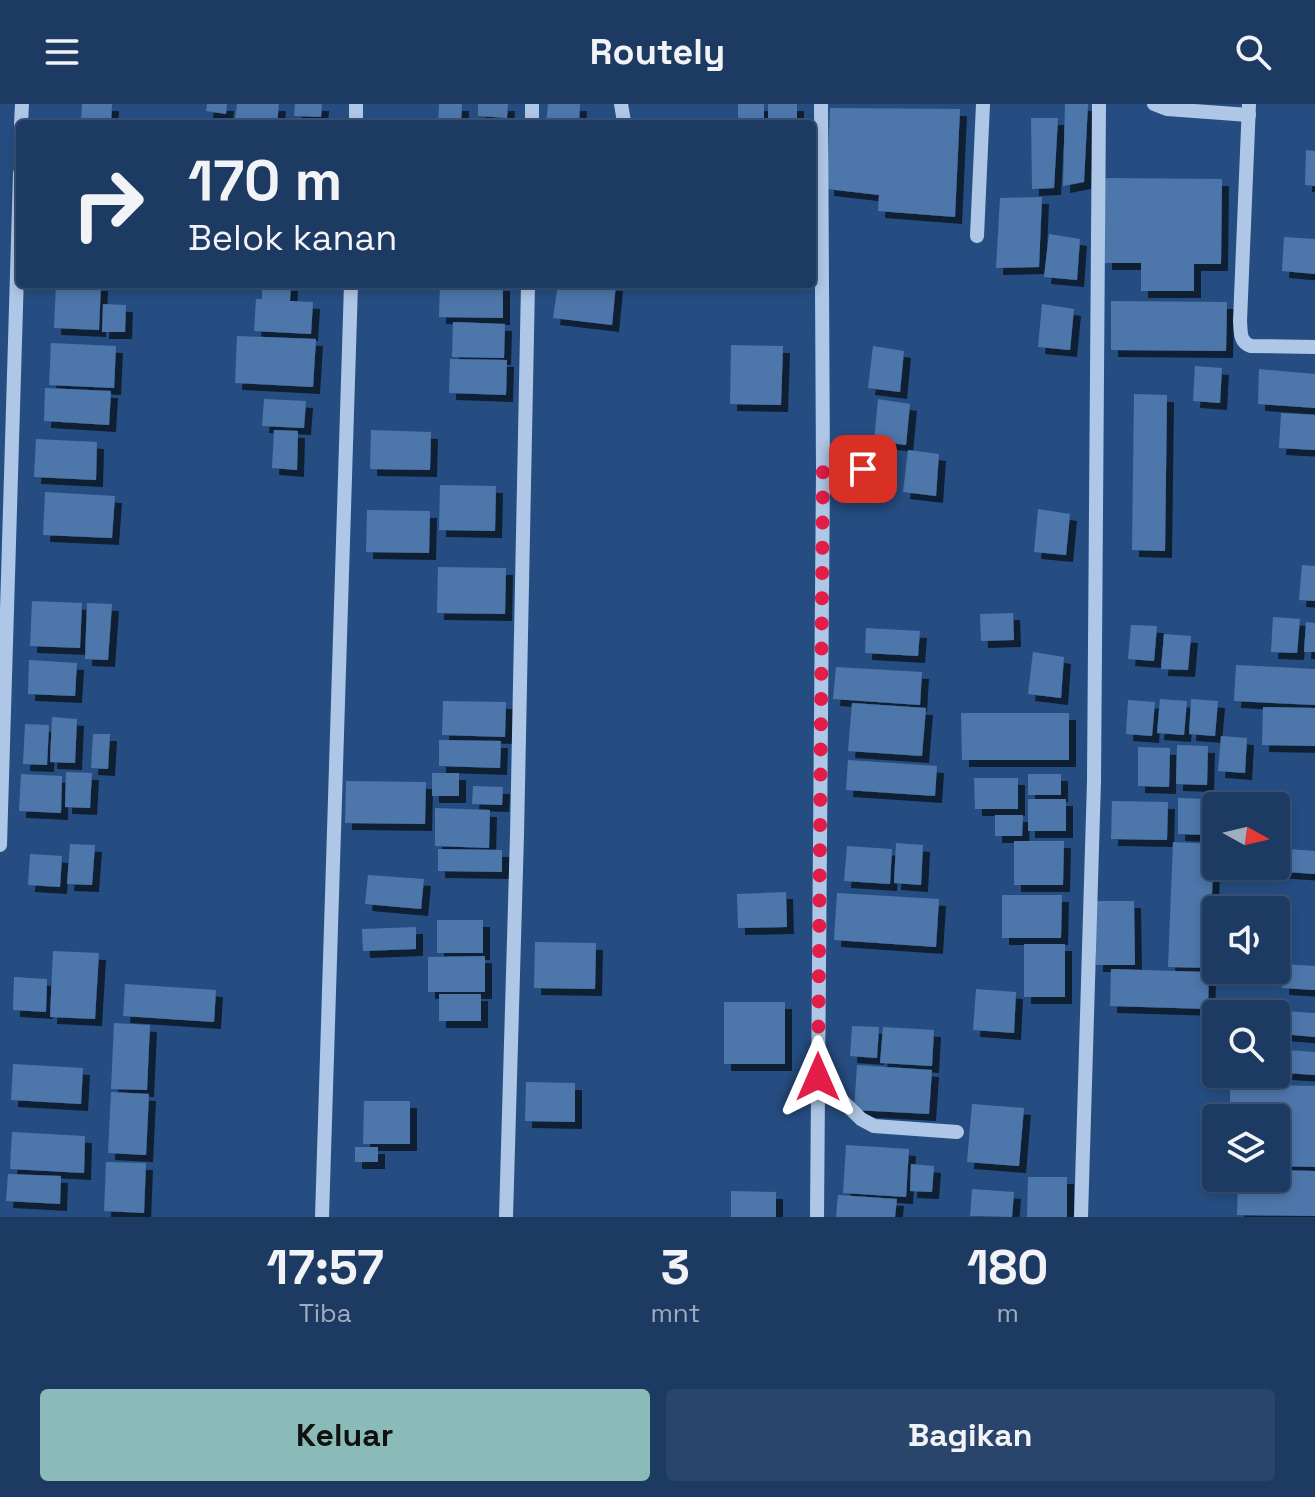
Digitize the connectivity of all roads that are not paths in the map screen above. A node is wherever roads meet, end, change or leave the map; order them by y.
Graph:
1 (821, 104) edge
2 (983, 104) edge
3 (1099, 104) edge
4 (1154, 104) edge
5 (1249, 110) edge
6 (977, 236) dead end
7 (17, 288) edge
8 (351, 288) edge
9 (528, 288) edge
10 (1315, 347) edge
11 (823, 469) junction
12 (863, 469) dead end
13 (0, 845) edge
14 (818, 1077) junction
15 (957, 1132) dead end
16 (322, 1217) edge
17 (506, 1217) edge
18 (817, 1217) edge
19 (1081, 1217) edge

1 - 11 street
2 - 6 street
3 - 19 street
4 - 5 street
5 - 10 street
7 - 13 street
8 - 16 street
9 - 17 street
11 - 12 street
11 - 14 street
14 - 15 street
14 - 18 street

